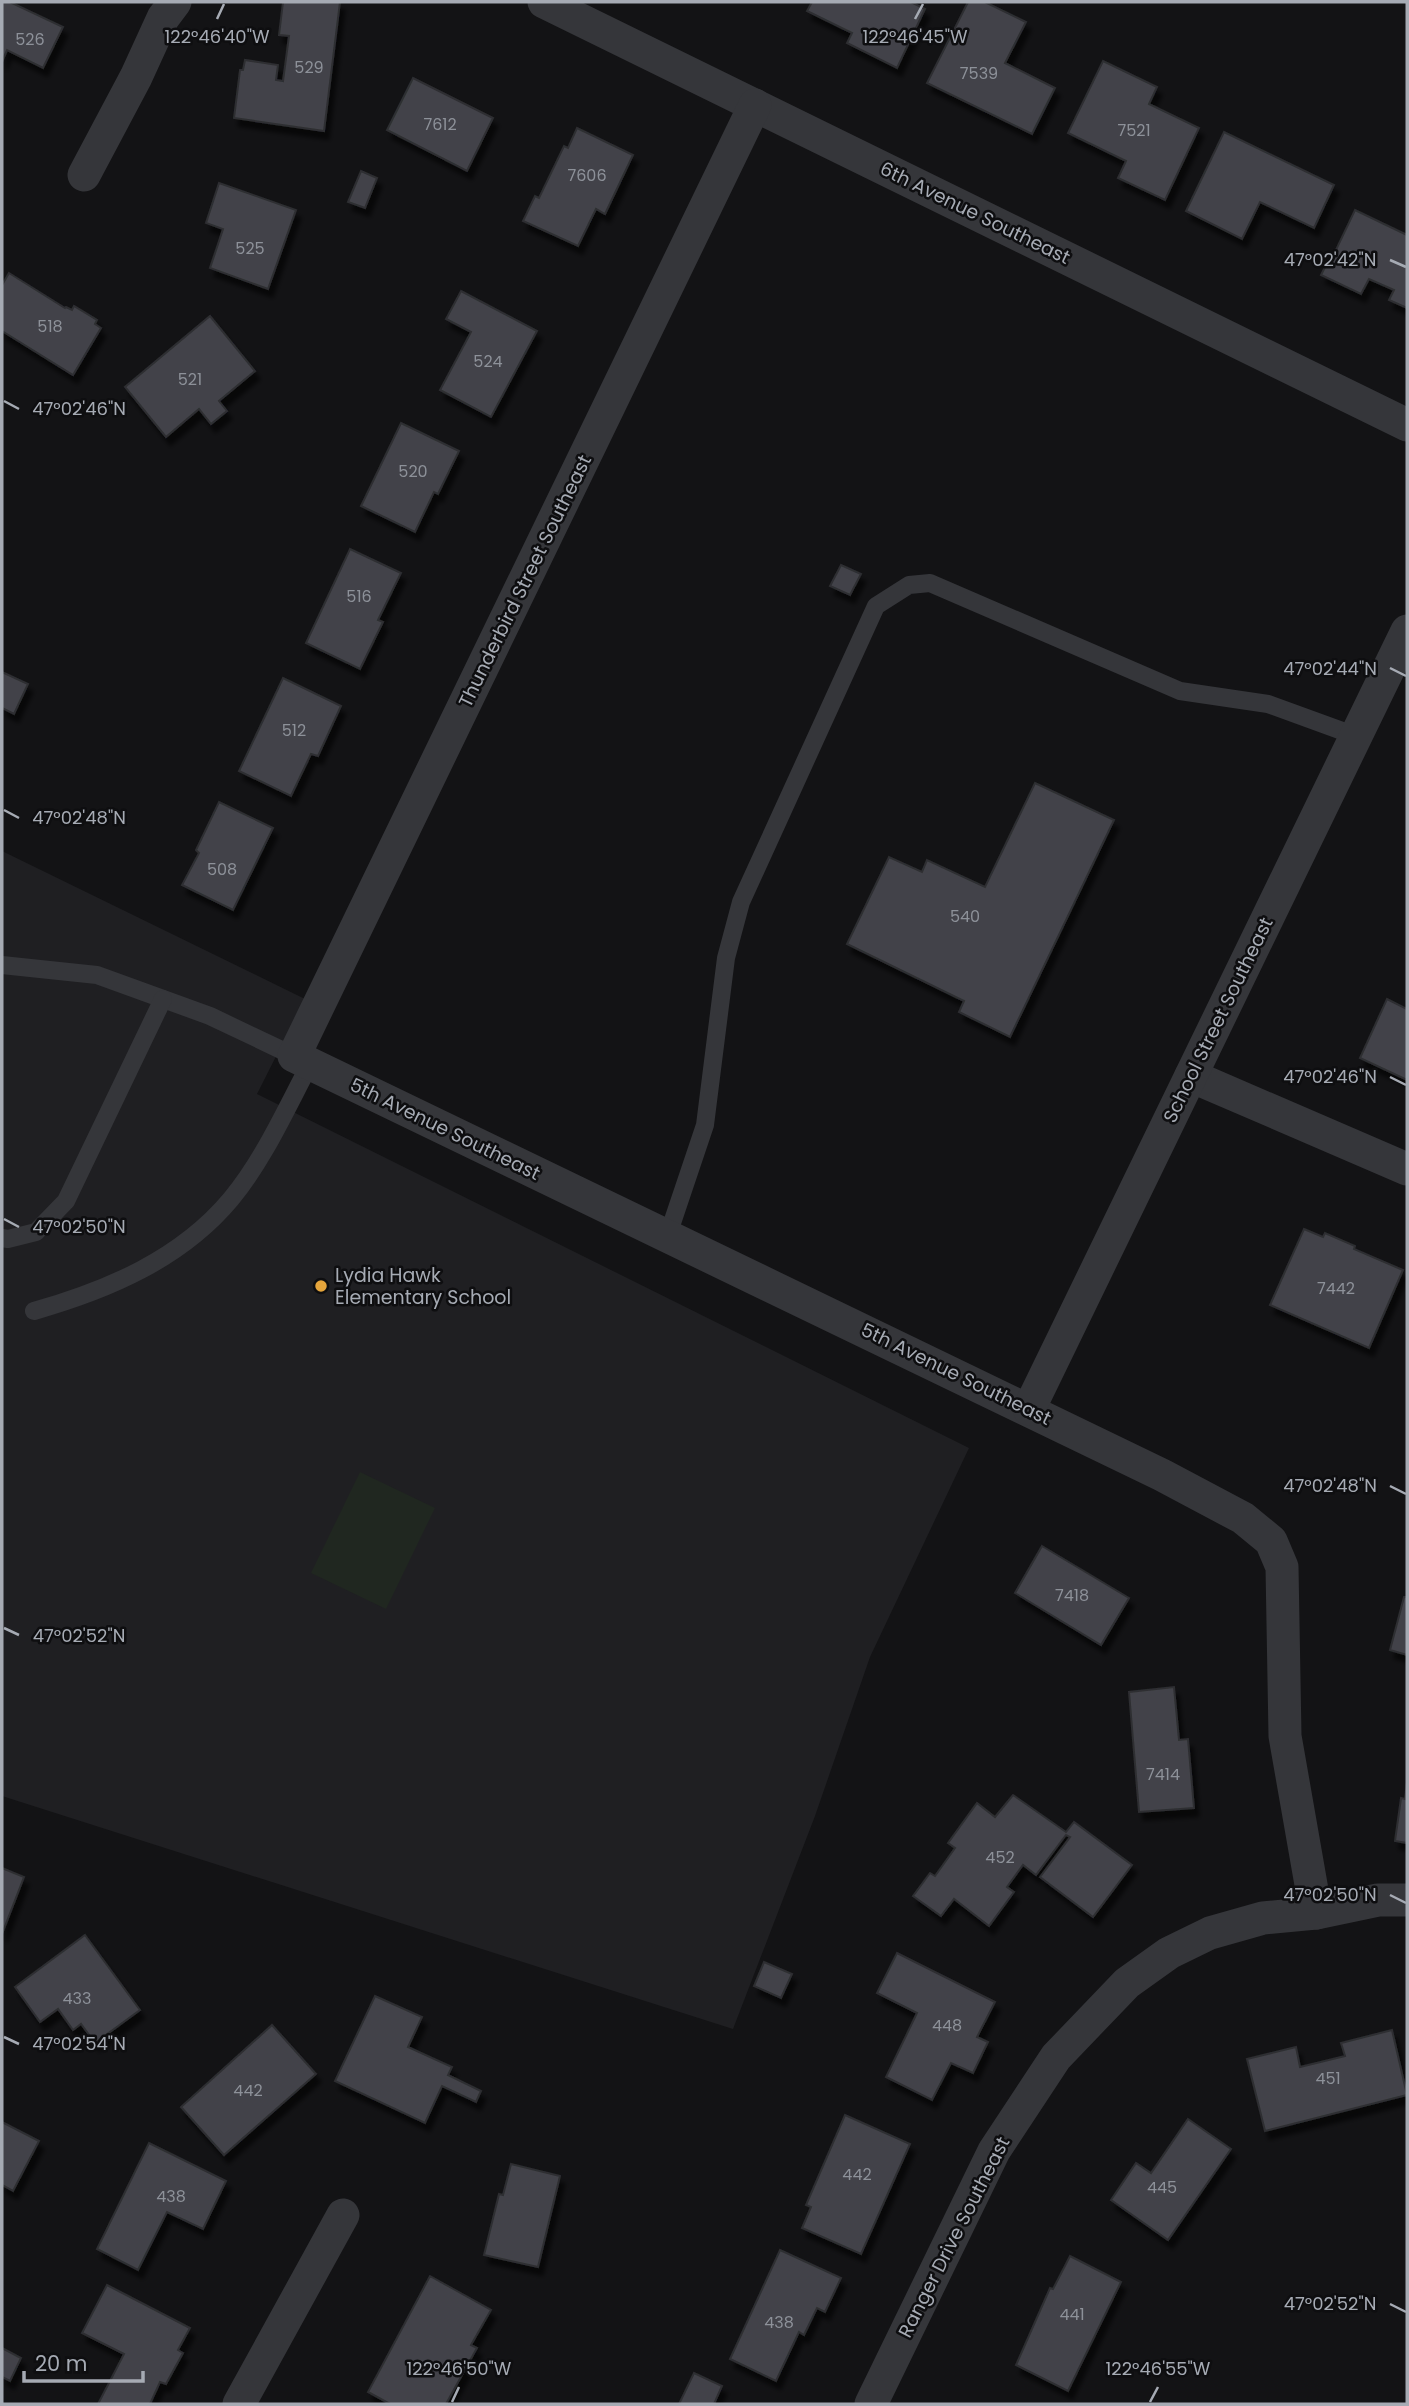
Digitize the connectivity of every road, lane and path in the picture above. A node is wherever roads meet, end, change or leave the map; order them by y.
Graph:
1 (175, 2) edge
2 (544, 2) edge
3 (755, 105) junction
4 (84, 175) dead end
5 (1407, 425) edge
6 (1407, 631) edge
7 (1356, 736) junction
8 (2, 965) edge
9 (163, 999) junction
10 (302, 1060) junction
11 (1191, 1076) junction
12 (1407, 1169) edge
13 (668, 1235) junction
14 (2, 1238) edge
15 (34, 1311) dead end
16 (1029, 1409) junction
17 (1407, 1900) edge
18 (1316, 1913) junction
19 (343, 2215) dead end
20 (239, 2404) edge
21 (871, 2404) edge

1 - 4 street
2 - 3 street, 6th Avenue Southeast
3 - 5 street, 6th Avenue Southeast
3 - 10 street, Thunderbird Street Southeast
6 - 7 street, School Street Southeast
7 - 11 street, School Street Southeast
7 - 13 lane
8 - 9 lane
9 - 10 lane
9 - 14 lane
10 - 13 street, 5th Avenue Southeast
10 - 15 lane
11 - 12 street
11 - 16 street, School Street Southeast
13 - 16 street, 5th Avenue Southeast
16 - 18 street, 5th Avenue Southeast
17 - 18 street, Ranger Drive Southeast
18 - 21 street, Ranger Drive Southeast
19 - 20 street

